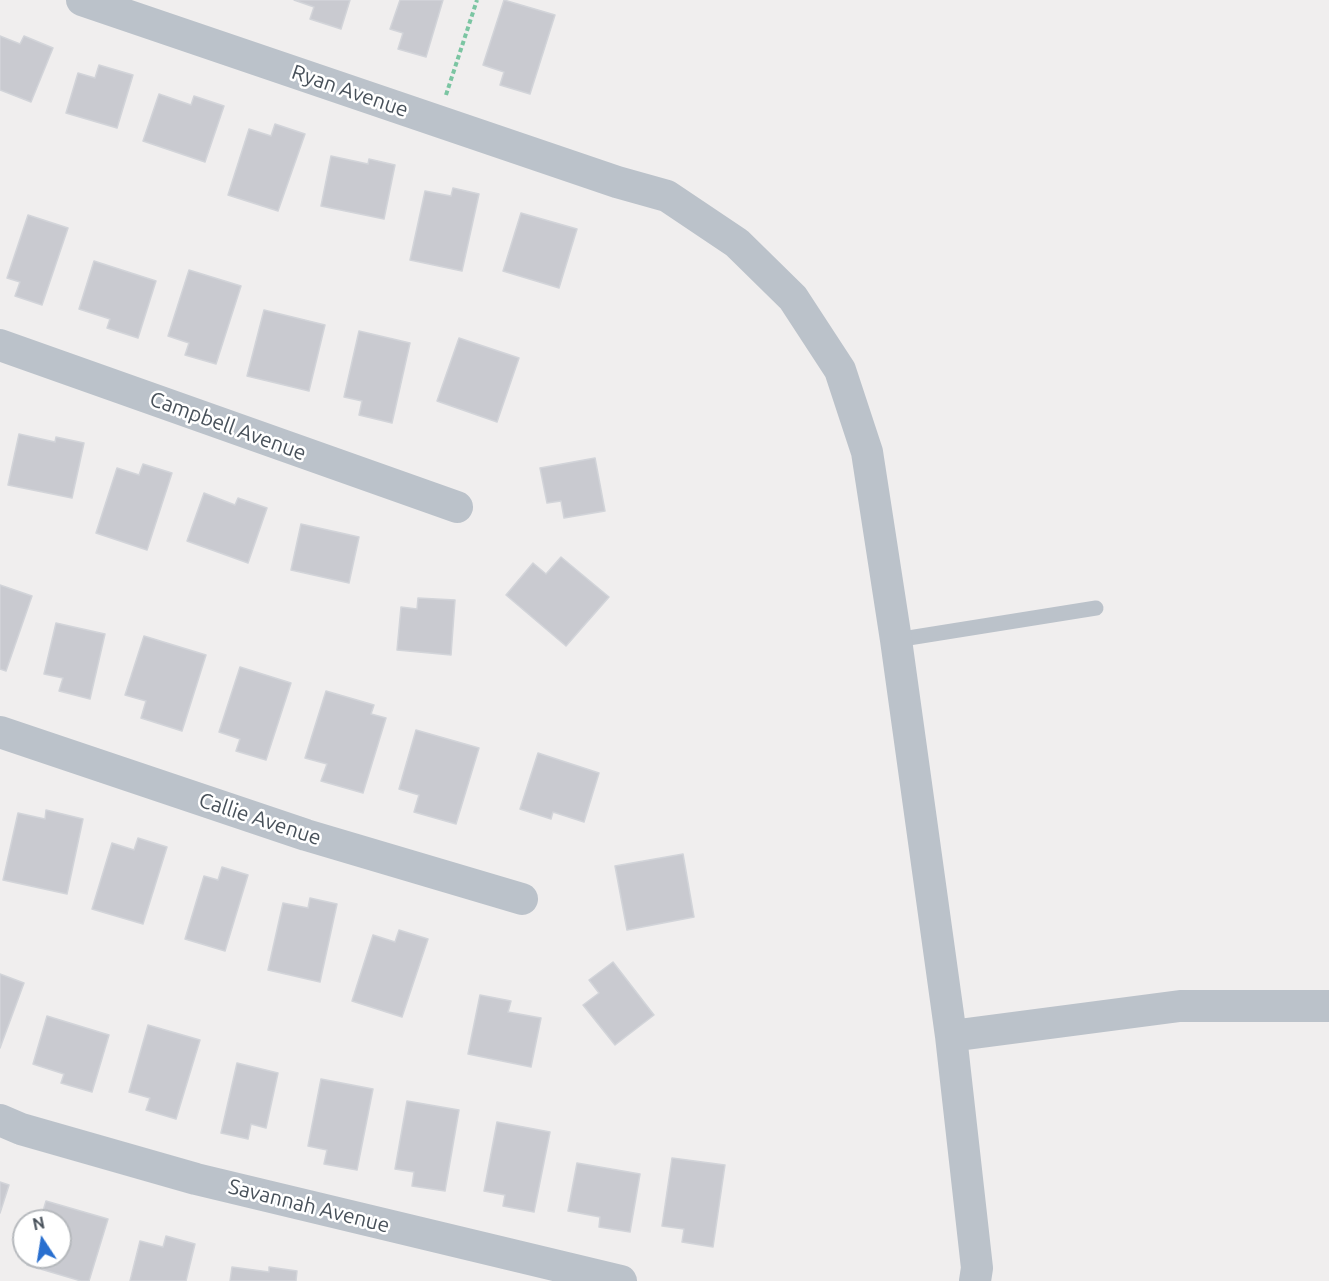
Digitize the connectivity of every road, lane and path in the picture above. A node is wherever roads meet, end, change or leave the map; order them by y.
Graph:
1 (82, 0) edge
2 (477, 0) edge
3 (438, 121) junction
4 (0, 345) edge
5 (457, 507) dead end
6 (1096, 608) dead end
7 (896, 640) junction
8 (0, 732) edge
9 (522, 899) dead end
10 (1329, 1006) edge
11 (951, 1036) junction
12 (0, 1120) edge
13 (621, 1281) edge
14 (975, 1281) edge

1 - 3 street, Ryan Avenue
2 - 3 path
3 - 7 street, Ryan Avenue
4 - 5 street, Campbell Avenue
6 - 7 lane
7 - 11 street, Ryan Avenue
8 - 9 street, Callie Avenue
10 - 11 street
11 - 14 street, Ryan Avenue
12 - 13 street, Savannah Avenue

